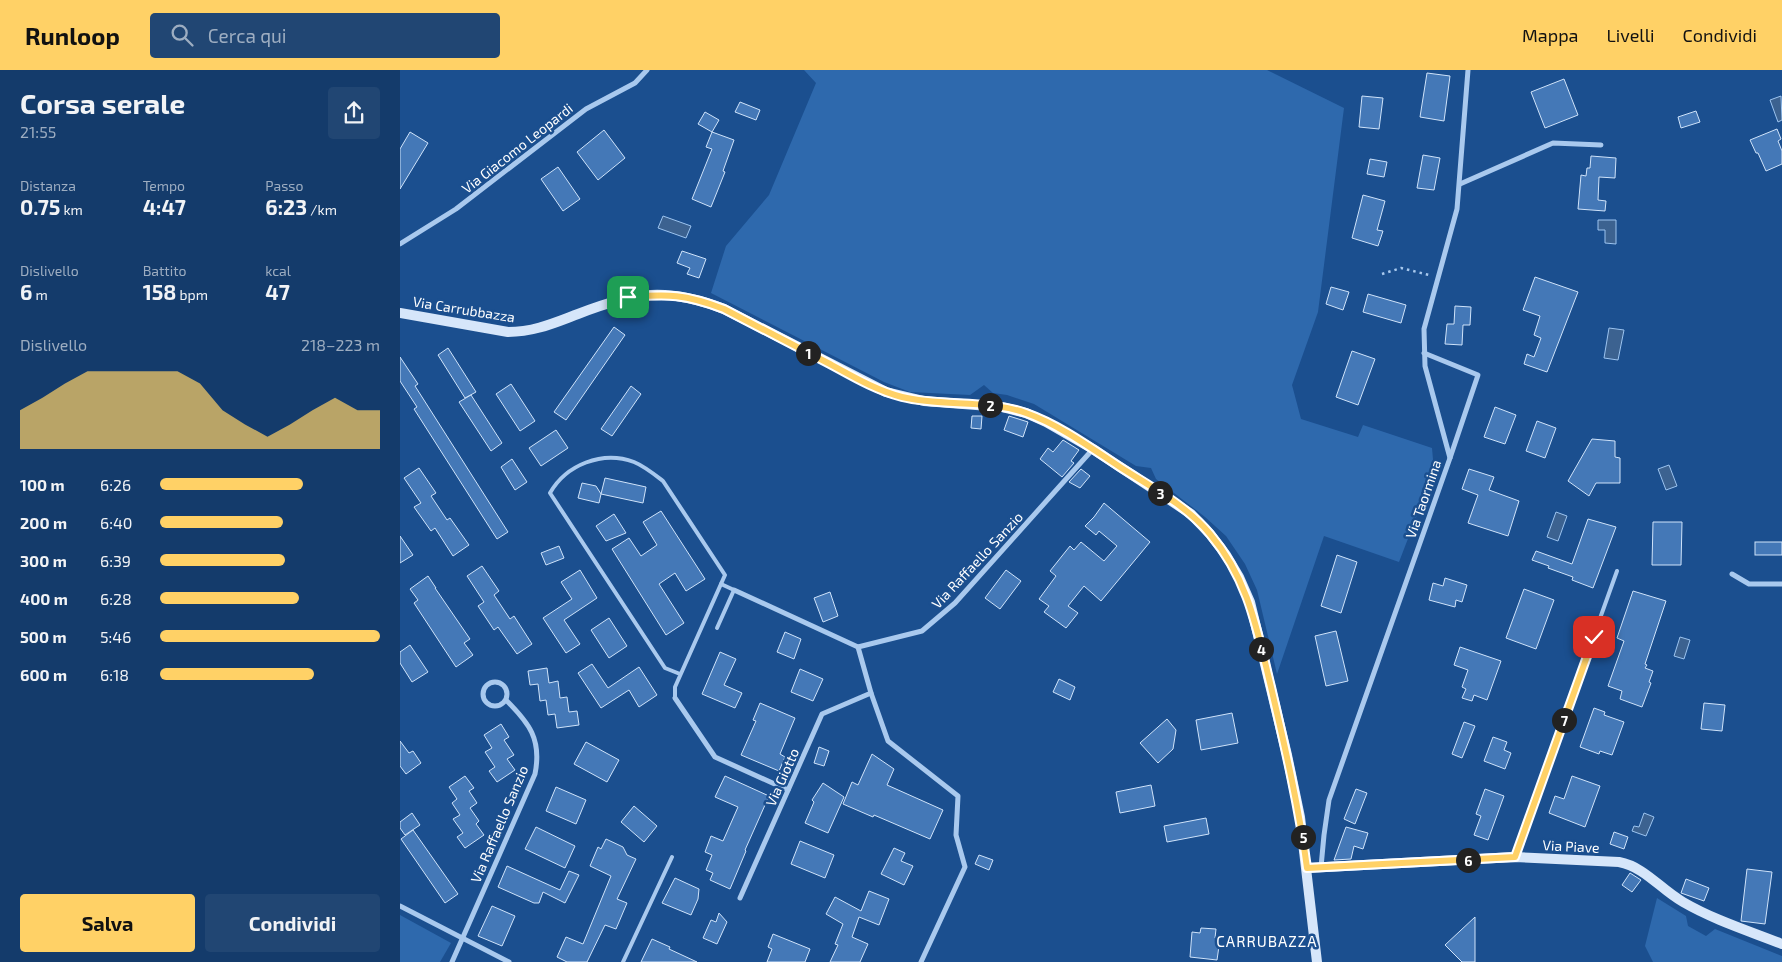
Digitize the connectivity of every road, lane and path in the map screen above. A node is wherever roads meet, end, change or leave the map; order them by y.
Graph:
1 (647, 70) edge
2 (1468, 70) edge
3 (1601, 145) dead end
4 (1460, 184) junction
5 (400, 244) edge
6 (1382, 274) dead end
7 (1438, 277) junction
8 (400, 313) edge
9 (1424, 352) junction
10 (1093, 449) junction
11 (1450, 458) junction
12 (1617, 571) dead end
13 (1732, 574) dead end
14 (721, 584) junction
15 (1782, 584) edge
16 (734, 590) junction
17 (716, 628) dead end
18 (858, 647) junction
19 (680, 674) junction
20 (871, 693) junction
21 (675, 698) joint
22 (506, 700) junction
23 (788, 790) junction
24 (672, 857) dead end
25 (1515, 857) junction
26 (1307, 868) junction
27 (1321, 868) junction
28 (740, 898) dead end
29 (400, 906) edge
30 (462, 939) junction
31 (1782, 944) edge
32 (452, 962) edge
33 (509, 962) edge
34 (623, 962) edge
35 (921, 962) edge
36 (1317, 962) edge

1 - 5 street, Via Giacomo Leopardi
2 - 4 street, Via Taormina
3 - 4 street
4 - 7 street, Via Taormina
6 - 7 path
7 - 9 street, Via Taormina
8 - 10 main road, Via Carrubbazza
9 - 11 street, Via Taormina
9 - 11 street
10 - 18 street, Via Raffaello Sanzio
10 - 26 main road, Via Carrubbazza
11 - 27 street, Via Taormina
12 - 25 lane
13 - 15 street
14 - 16 lane
14 - 19 lane
14 - 19 lane
16 - 17 lane
16 - 18 street
18 - 20 street
19 - 21 lane
20 - 23 street, Via Giotto
20 - 35 street
21 - 23 street
22 - 22 street
22 - 30 street, Via Raffaello Sanzio
23 - 28 street, Via Giotto
24 - 34 lane
25 - 27 main road, Via Piave
25 - 31 main road, Via Piave
26 - 27 main road, Via Piave
26 - 36 main road, Via Carrubbazza
29 - 30 street
30 - 32 street, Via Raffaello Sanzio
30 - 33 street

